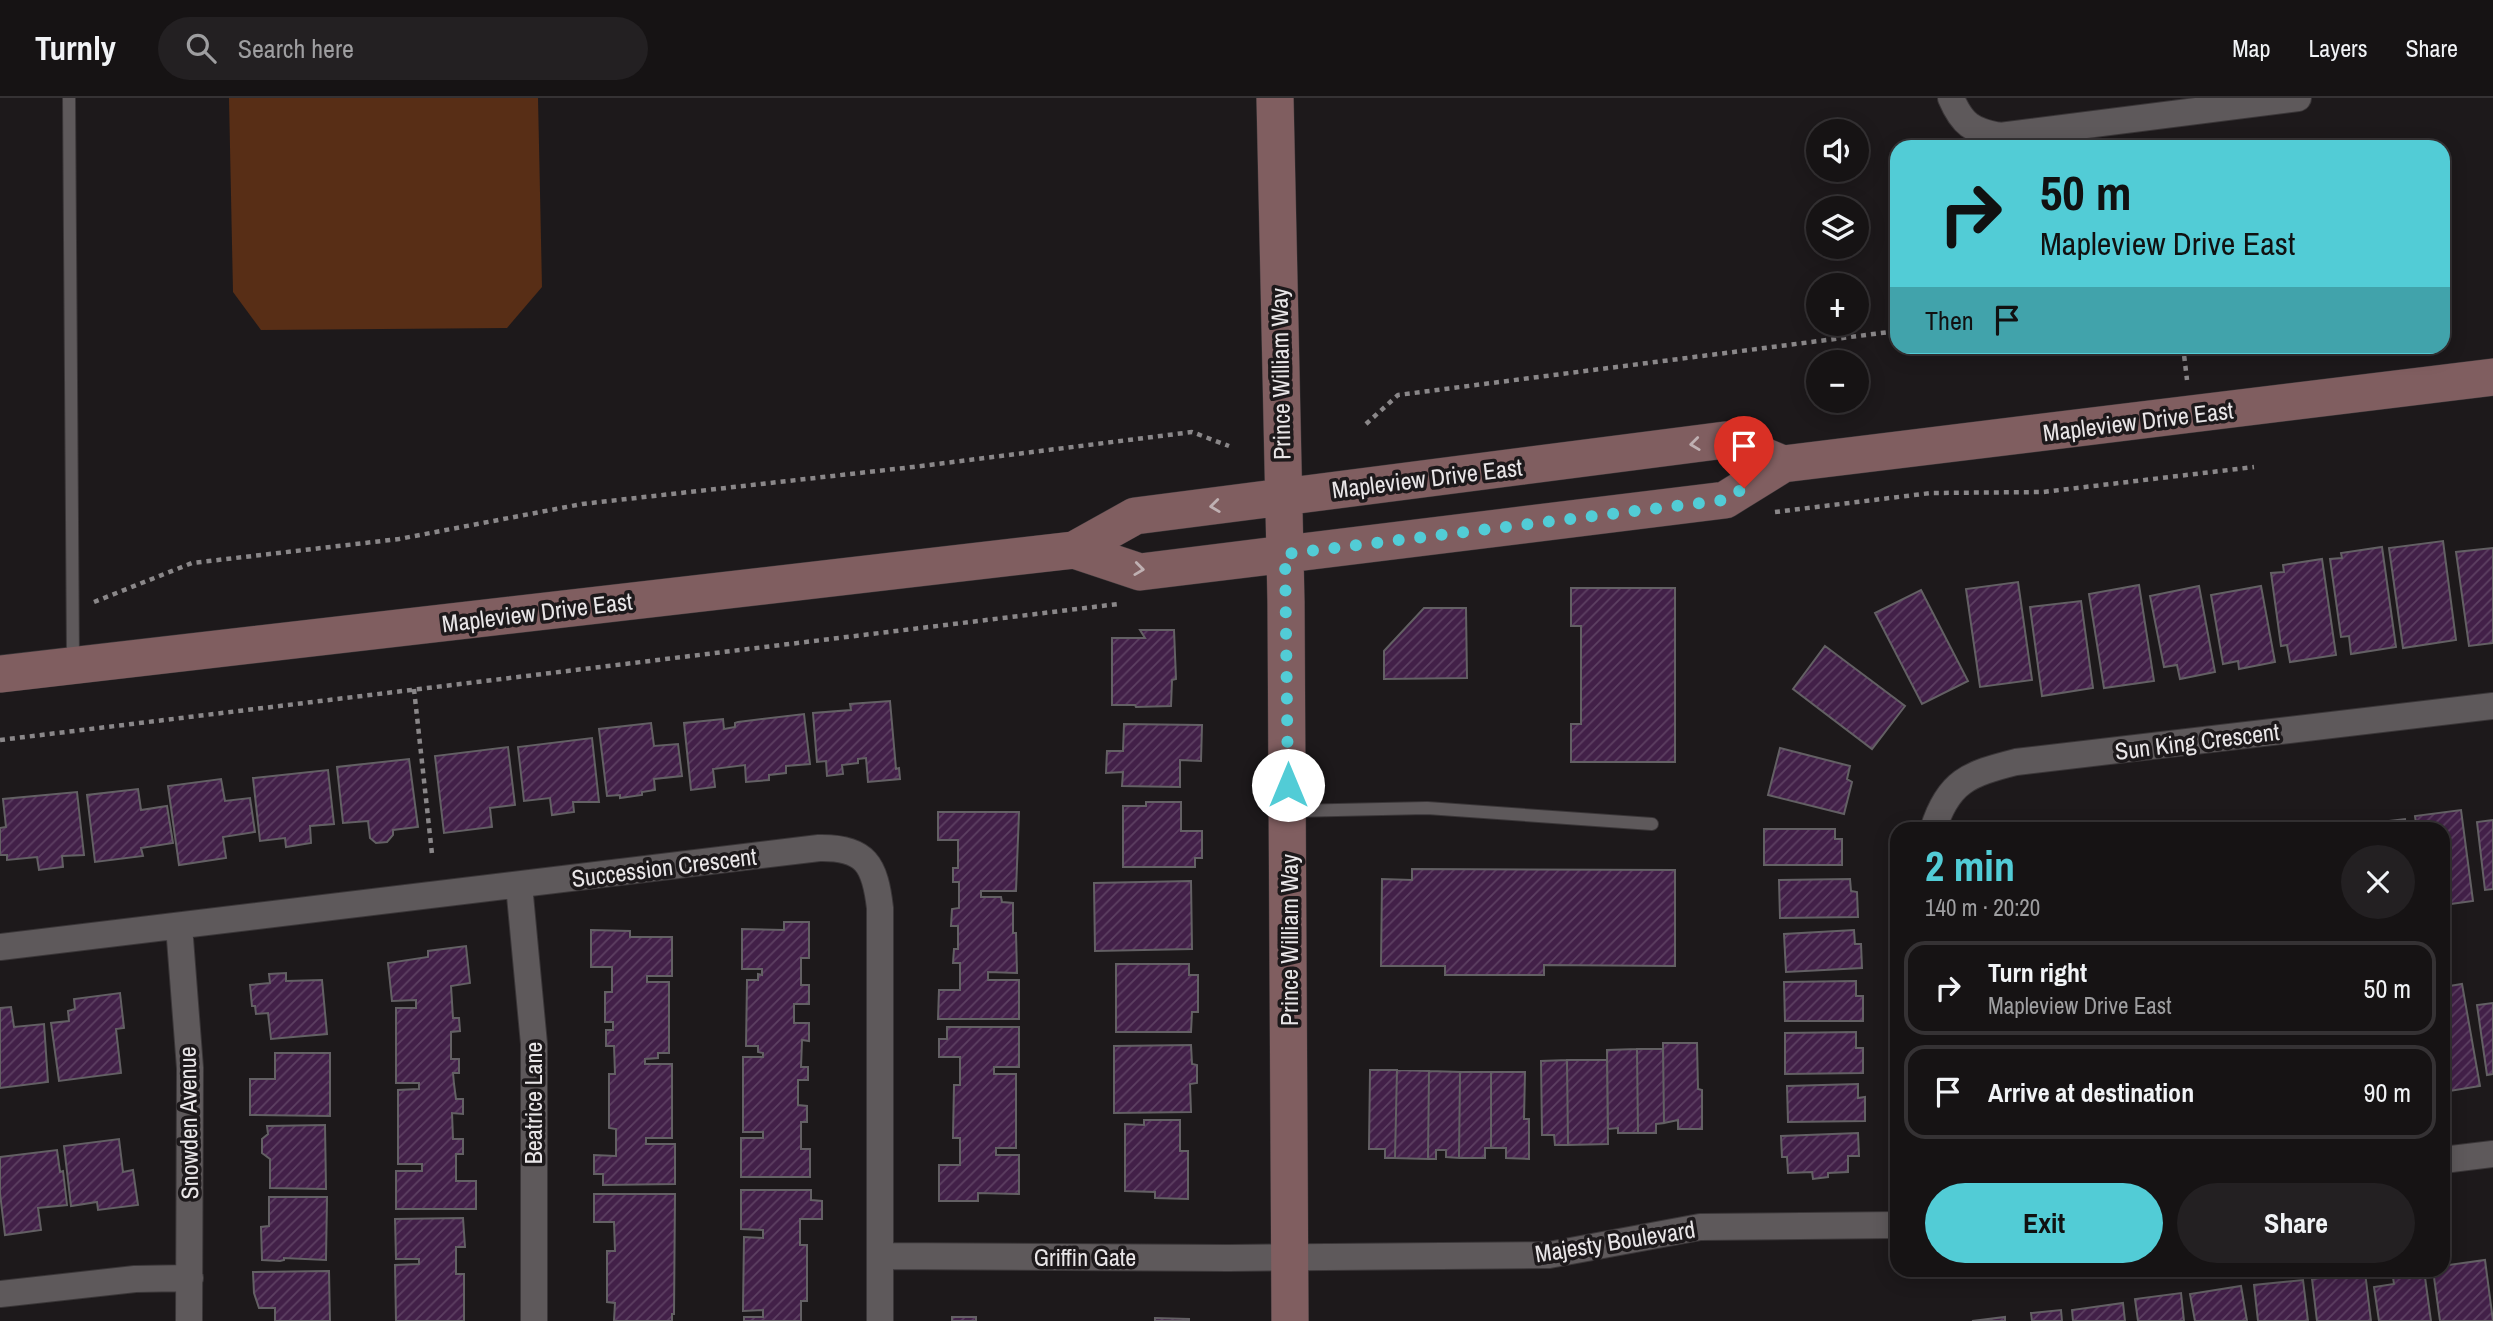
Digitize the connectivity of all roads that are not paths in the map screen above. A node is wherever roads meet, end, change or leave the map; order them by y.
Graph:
1 (69, 98) edge
2 (1275, 98) edge
3 (1951, 98) edge
4 (2298, 98) edge
5 (2156, 108) edge
6 (2493, 377) edge
7 (1783, 464) junction
8 (1283, 497) junction
9 (1074, 550) junction
10 (1285, 554) junction
11 (73, 665) junction
12 (0, 674) edge
13 (2493, 706) edge
14 (1288, 811) junction
15 (1935, 822) edge
16 (1652, 824) dead end
17 (519, 885) junction
18 (179, 926) junction
19 (0, 947) edge
20 (2493, 1154) edge
21 (2450, 1159) edge
22 (1890, 1225) edge
23 (880, 1256) junction
24 (1290, 1257) junction
25 (190, 1278) junction
26 (0, 1294) edge
27 (189, 1321) edge
28 (534, 1321) edge
29 (880, 1321) edge
30 (1290, 1321) edge

1 - 11 lane
2 - 8 main road, Prince William Way
3 - 5 street
4 - 5 street
6 - 7 main road, Mapleview Drive East
7 -> 8 main road, Mapleview Drive East
7 - 10 main road, Mapleview Drive East
8 -> 9 main road, Mapleview Drive East
8 - 10 main road, Prince William Way
9 -> 10 main road, Mapleview Drive East
9 - 11 main road, Mapleview Drive East
10 - 14 main road, Prince William Way
11 - 12 main road, Mapleview Drive East
13 - 15 street, Sun King Crescent
14 - 16 lane
14 - 24 main road, Prince William Way
17 - 18 street, Succession Crescent
17 - 23 street, Succession Crescent
17 - 28 street, Beatrice Lane
18 - 19 street, Succession Crescent
18 - 25 street, Snowden Avenue
20 - 21 street
22 - 24 street, Majesty Boulevard
23 - 24 street, Griffin Gate
23 - 29 street, Succession Crescent
24 - 30 main road, Prince William Way
25 - 26 street
25 - 27 street, Snowden Avenue

